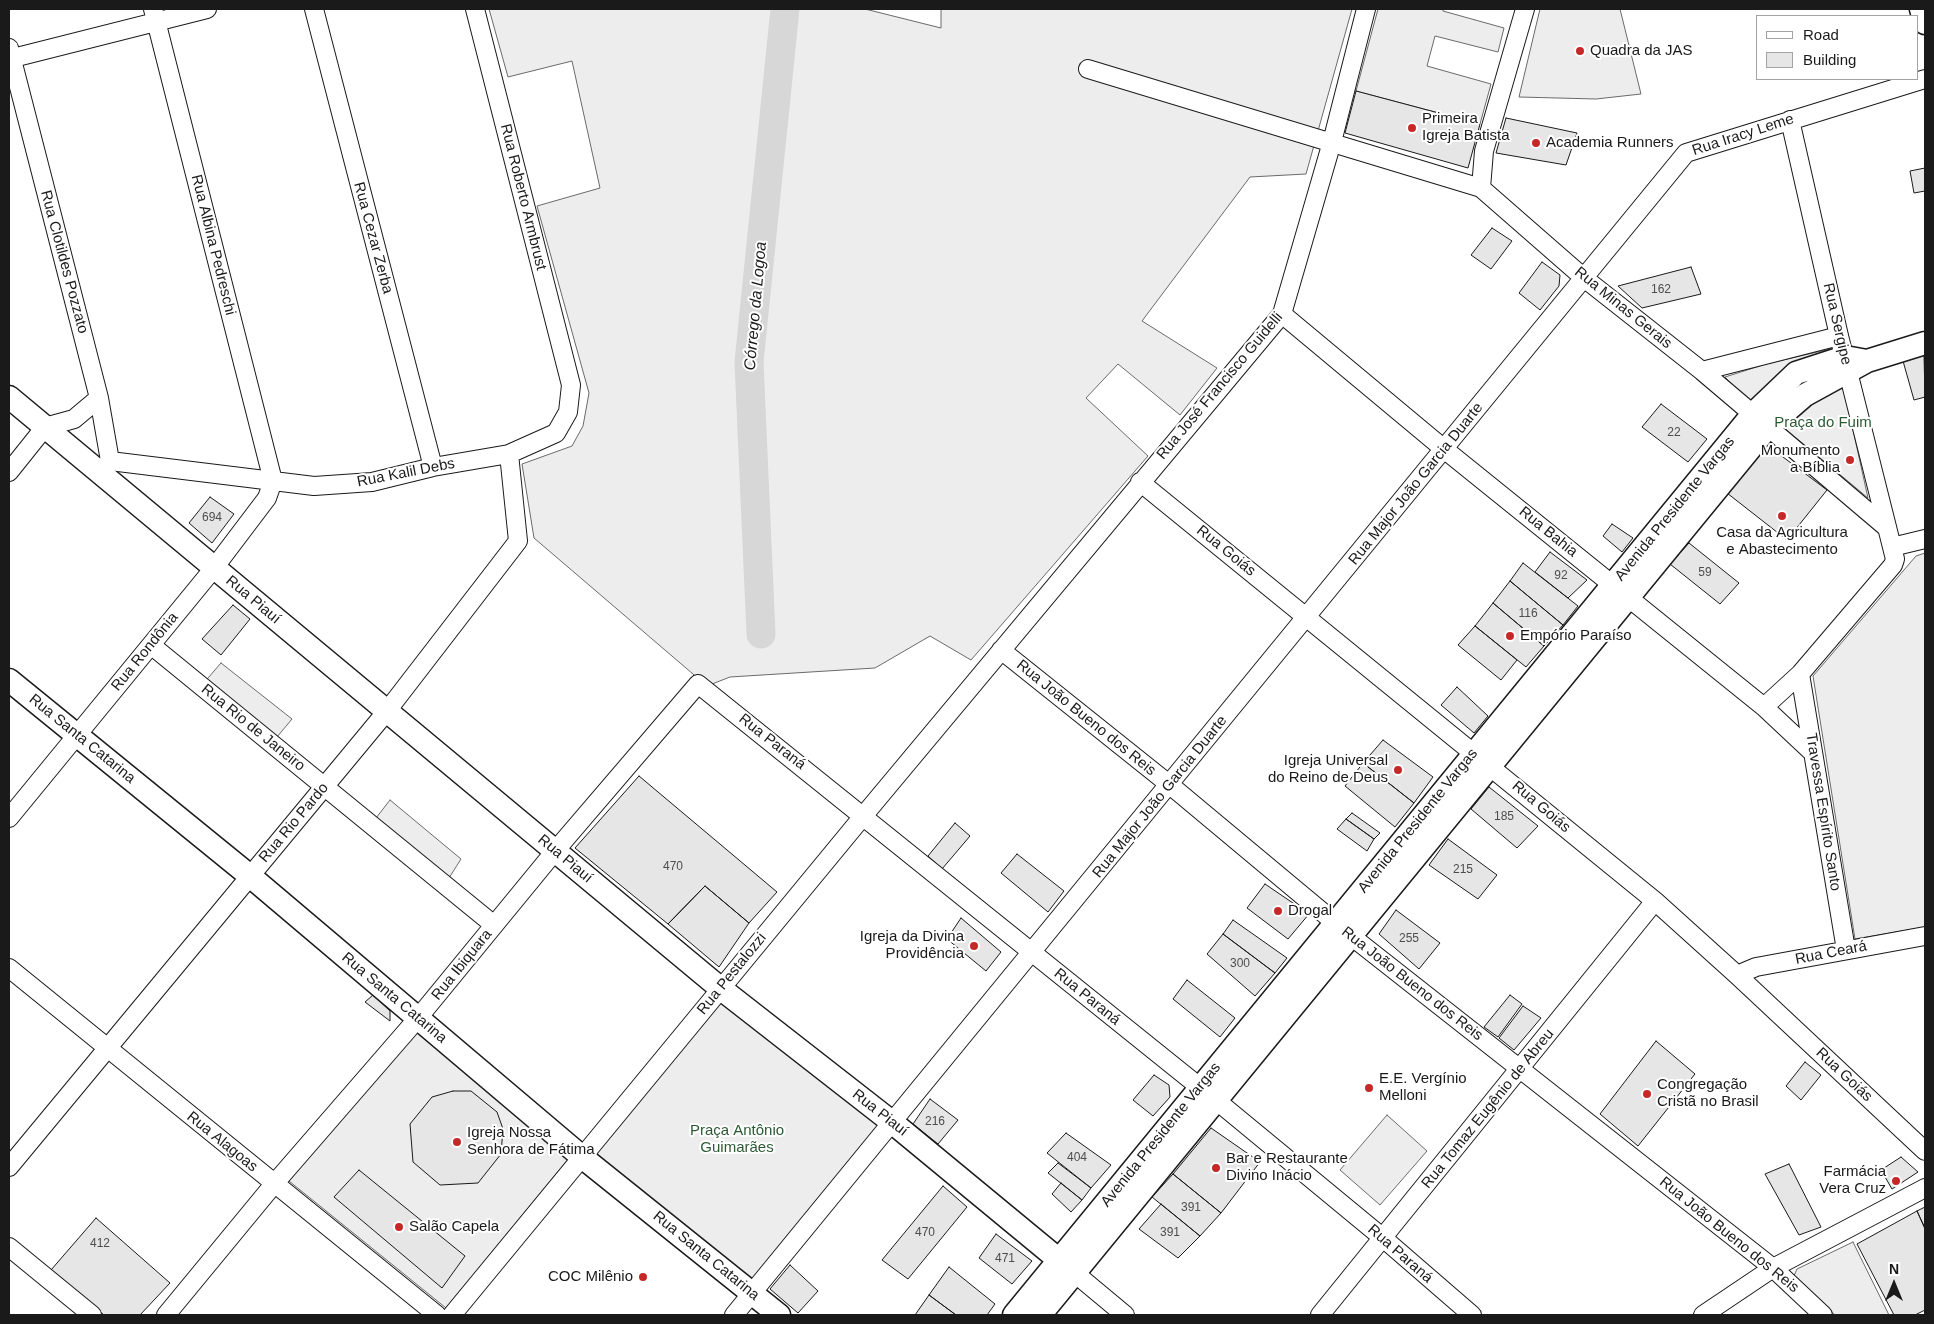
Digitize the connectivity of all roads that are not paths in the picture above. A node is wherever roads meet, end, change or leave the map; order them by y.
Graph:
1 (207, 9) edge
2 (314, 9) edge
3 (475, 9) edge
4 (1366, 9) edge
5 (1525, 9) edge
6 (1921, 9) edge
7 (155, 16) edge
8 (1925, 23) edge
9 (10, 55) edge
10 (1088, 69) dead end
11 (1925, 79) edge
12 (1790, 120) junction
13 (1332, 142) junction
14 (1481, 188) junction
15 (1584, 278) junction
16 (1282, 314) junction
17 (1925, 343) edge
18 (1850, 357) junction
19 (1702, 371) junction
20 (571, 384) joint
21 (9, 397) edge
22 (99, 398) junction
23 (1759, 422) junction
24 (45, 427) junction
25 (1444, 449) junction
26 (508, 454) junction
27 (104, 467) junction
28 (433, 467) junction
29 (9, 472) edge
30 (273, 481) junction
31 (1140, 482) junction
32 (1886, 527) junction
33 (1925, 539) edge
34 (1892, 547) junction
35 (214, 568) junction
36 (1621, 590) junction
37 (1307, 616) junction
38 (1014, 634) joint
39 (151, 645) junction
40 (1002, 650) junction
41 (1800, 674) junction
42 (9, 680) edge
43 (698, 684) joint
44 (1764, 706) junction
45 (387, 711) junction
46 (77, 734) junction
47 (1813, 752) junction
48 (1483, 759) junction
49 (1170, 785) junction
50 (324, 786) junction
51 (864, 815) junction
52 (9, 818) edge
53 (555, 851) junction
54 (250, 876) junction
55 (1654, 901) junction
56 (494, 925) junction
57 (1343, 930) junction
58 (1925, 936) edge
59 (1846, 950) junction
60 (1032, 953) junction
61 (9, 968) edge
62 (1737, 975) junction
63 (720, 988) junction
64 (418, 1018) junction
65 (106, 1049) junction
66 (1520, 1069) junction
67 (1208, 1094) junction
68 (893, 1123) junction
69 (1925, 1151) edge
70 (582, 1157) junction
71 (9, 1167) edge
72 (274, 1184) junction
73 (1925, 1188) edge
74 (1383, 1238) junction
75 (9, 1247) edge
76 (1066, 1267) junction
77 (1773, 1268) junction
78 (752, 1293) junction
79 (92, 1315) edge
80 (166, 1315) edge
81 (437, 1315) edge
82 (452, 1315) edge
83 (734, 1315) edge
84 (779, 1315) edge
85 (1014, 1315) edge
86 (1040, 1315) edge
87 (1125, 1315) edge
88 (1320, 1315) edge
89 (1472, 1315) edge
90 (1703, 1315) edge
91 (1823, 1315) edge

1 - 7 street
2 - 28 street, Rua Cezar Zerba
3 - 20 street, Rua Roberto Armbrust
4 - 13 street, Rua José Francisco Guidelli
5 - 14 street
6 - 8 main road
7 - 9 street
7 - 30 street, Rua Albina Pedreschi
9 - 22 street, Rua Clotildes Pozzato
10 - 13 street, Rua Minas Gerais
11 - 12 street, Rua Iracy Leme
12 - 15 street, Rua Iracy Leme
12 - 18 street, Rua Sergipe
13 - 14 street, Rua Minas Gerais
13 - 16 street, Rua José Francisco Guidelli
14 - 15 street, Rua Minas Gerais
15 - 19 street, Rua Minas Gerais
15 - 25 street, Rua Major João Garcia Duarte
16 - 25 street, Rua Bahia
16 - 31 street, Rua José Francisco Guidelli
17 - 18 main road, Avenida Presidente Vargas
18 - 19 street
18 - 23 main road, Avenida Presidente Vargas
18 - 32 street, Rua Sergipe
19 - 23 street, Rua Minas Gerais
20 - 26 street, Rua Kalil Debs
21 - 24 main road, Rua Piauí
22 - 24 street
22 - 27 street, Rua Clotildes Pozzato
23 - 32 street, Rua Minas Gerais
23 - 36 main road, Avenida Presidente Vargas
24 - 27 main road, Rua Piauí
24 - 29 street
25 - 36 street, Rua Bahia
25 - 37 street, Rua Major João Garcia Duarte
26 - 28 street, Rua Kalil Debs
26 - 45 street, Rua Rio Pardo
27 - 30 street, Rua Kalil Debs
27 - 35 main road, Rua Piauí
28 - 30 street, Rua Kalil Debs
30 - 35 street, Rua Rondônia
31 - 37 street, Rua Goiás
31 - 38 street, Rua José Francisco Guidelli
32 - 34 street, Rua Sergipe
33 - 34 street
34 - 41 street
35 - 39 street, Rua Rondônia
35 - 45 main road, Rua Piauí
36 - 44 street, Rua Bahia
36 - 48 main road, Avenida Presidente Vargas
37 - 48 street, Rua Goiás
37 - 49 street, Rua Major João Garcia Duarte
38 - 40 street, Rua Pestalozzi
39 - 46 street, Rua Rondônia
39 - 50 street, Rua Rio de Janeiro
40 - 49 street, Rua João Bueno dos Reis
40 - 51 street, Rua Pestalozzi
41 - 44 street
41 - 47 street, Travessa Espírito Santo
42 - 46 main road, Rua Santa Catarina
43 - 51 street, Rua Paraná
43 - 53 street, Rua Ibiquara
44 - 47 street, Rua Bahia
45 - 50 street, Rua Rio Pardo
45 - 53 main road, Rua Piauí
46 - 52 street, Rua Rondônia
46 - 54 main road, Rua Santa Catarina
47 - 59 street, Travessa Espírito Santo
48 - 55 street, Rua Goiás
48 - 57 main road, Avenida Presidente Vargas
49 - 57 street, Rua João Bueno dos Reis
49 - 60 street, Rua Major João Garcia Duarte
50 - 54 street, Rua Rio Pardo
50 - 56 street, Rua Rio de Janeiro
51 - 60 street, Rua Paraná
51 - 63 street, Rua Pestalozzi
53 - 56 street, Rua Ibiquara
53 - 63 main road, Rua Piauí
54 - 64 main road, Rua Santa Catarina
54 - 65 street, Rua Rio Pardo
55 - 62 street, Rua Goiás
55 - 66 street, Rua Tomaz Eugênio de Abreu
56 - 64 street, Rua Ibiquara
57 - 66 street, Rua João Bueno dos Reis
57 - 67 main road, Avenida Presidente Vargas
58 - 59 street, Rua Ceará
59 - 62 street, Rua Ceará
60 - 67 street, Rua Paraná
60 - 68 street, Rua Major João Garcia Duarte
61 - 65 street, Rua Alagoas
62 - 69 street, Rua Goiás
63 - 68 main road, Rua Piauí
63 - 70 street, Rua Pestalozzi
64 - 70 main road, Rua Santa Catarina
64 - 72 street, Rua Ibiquara
65 - 71 street, Rua Rio Pardo
65 - 72 street, Rua Alagoas
66 - 74 street, Rua Tomaz Eugênio de Abreu
66 - 77 street, Rua João Bueno dos Reis
67 - 74 street, Rua Paraná
67 - 76 main road, Avenida Presidente Vargas
68 - 76 main road, Rua Piauí
68 - 78 street, Rua Major João Garcia Duarte
70 - 78 main road, Rua Santa Catarina
70 - 82 street, Rua Pestalozzi
72 - 80 street, Rua Ibiquara
72 - 81 street, Rua Alagoas
73 - 77 street
74 - 88 street, Rua Tomaz Eugênio de Abreu
74 - 89 street, Rua Paraná
75 - 79 street
76 - 85 main road, Avenida Presidente Vargas
76 - 86 main road, Avenida Presidente Vargas
76 - 87 street, Rua Piauí
77 - 90 street
77 - 91 street, Rua João Bueno dos Reis
78 - 83 street, Rua Major João Garcia Duarte
78 - 84 main road, Rua Santa Catarina

